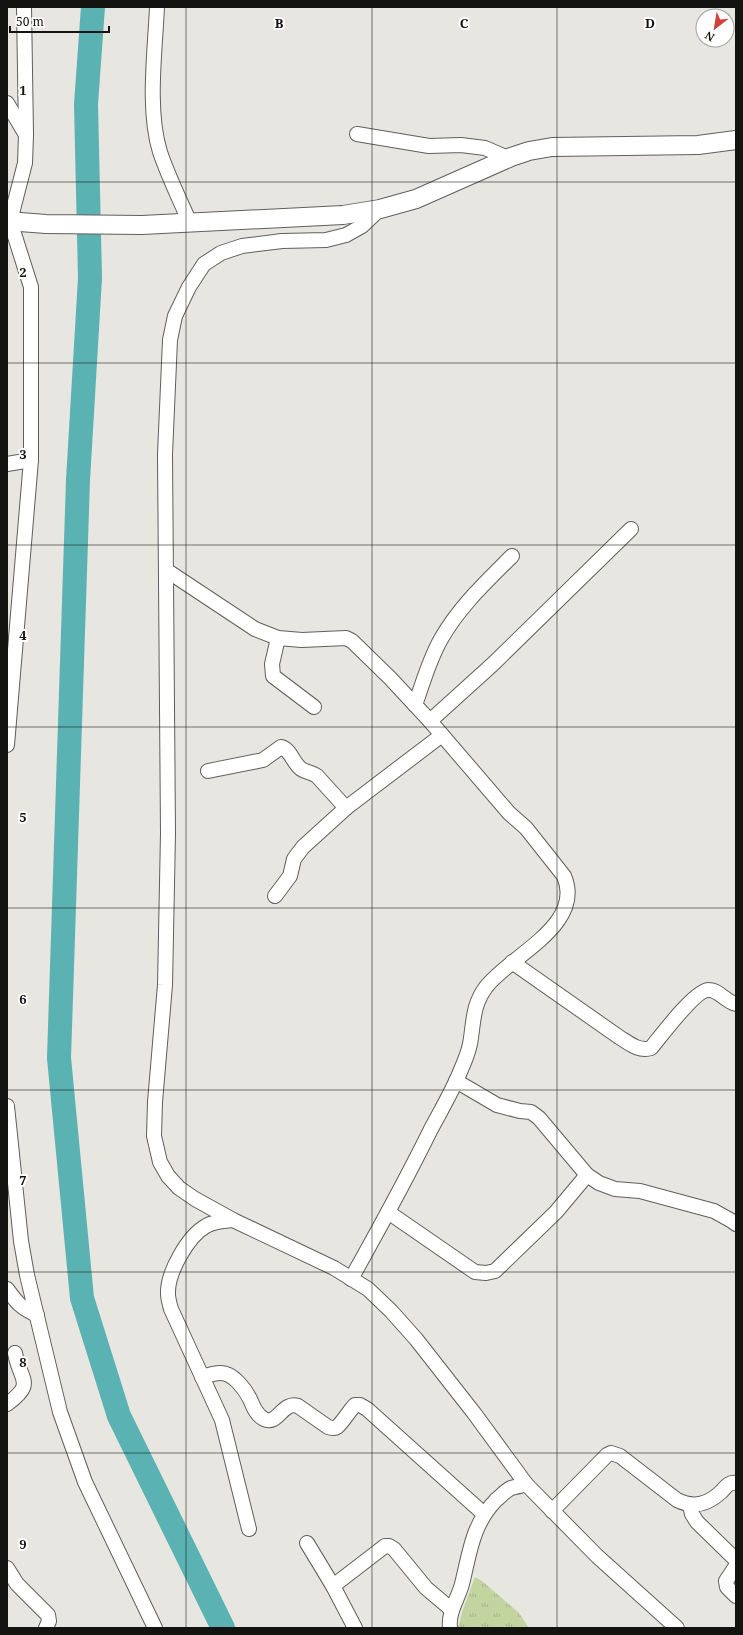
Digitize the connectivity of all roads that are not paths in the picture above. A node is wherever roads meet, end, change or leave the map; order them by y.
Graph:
1 (24, 7) edge
2 (157, 7) edge
3 (7, 103) edge
4 (357, 134) dead end
5 (26, 135) junction
6 (736, 140) edge
7 (508, 158) junction
8 (380, 209) junction
9 (9, 221) edge
10 (190, 223) junction
11 (31, 460) junction
12 (7, 464) edge
13 (631, 529) dead end
14 (512, 556) dead end
15 (166, 570) junction
16 (16, 632) junction
17 (278, 638) junction
18 (7, 646) edge
19 (10, 680) edge
20 (415, 705) junction
21 (314, 707) dead end
22 (430, 721) junction
23 (442, 734) junction
24 (7, 745) edge
25 (208, 771) dead end
26 (346, 808) junction
27 (275, 896) dead end
28 (512, 962) junction
29 (736, 1004) edge
30 (456, 1081) junction
31 (7, 1106) edge
32 (587, 1175) junction
33 (388, 1212) junction
34 (233, 1220) junction
35 (736, 1224) edge
36 (351, 1279) junction
37 (7, 1289) edge
38 (37, 1315) junction
39 (16, 1353) dead end
40 (202, 1377) junction
41 (7, 1404) edge
42 (526, 1484) junction
43 (736, 1484) edge
44 (690, 1505) junction
45 (552, 1512) junction
46 (484, 1514) junction
47 (249, 1529) dead end
48 (307, 1543) dead end
49 (736, 1560) edge
50 (736, 1566) edge
51 (7, 1568) edge
52 (333, 1586) junction
53 (736, 1596) edge
54 (452, 1610) junction
55 (671, 1626) edge
56 (46, 1628) edge
57 (155, 1628) edge
58 (355, 1628) edge
59 (450, 1628) edge

1 - 5 street
2 - 10 street
3 - 5 street
4 - 7 street
5 - 9 street
6 - 7 street
7 - 8 street
8 - 10 street
8 - 15 street
9 - 10 street
9 - 11 street
11 - 12 street
11 - 16 street
13 - 22 street
14 - 20 street
15 - 17 street
15 - 34 street
16 - 18 street
16 - 19 street
17 - 20 street
17 - 21 street
19 - 24 street
20 - 22 street
22 - 23 street
23 - 26 street
23 - 28 street
25 - 26 street
26 - 27 street
28 - 29 street
28 - 30 street
30 - 32 street
30 - 33 street
31 - 38 street
32 - 33 street
32 - 35 street
33 - 36 street
34 - 36 street
34 - 40 street
36 - 42 street
37 - 38 street
38 - 57 street
39 - 41 street
40 - 46 street
40 - 47 street
42 - 45 street
42 - 46 street
43 - 44 street
44 - 45 street
44 - 49 street
45 - 55 street
46 - 54 street
48 - 52 street
50 - 53 street
51 - 56 street
52 - 54 street
52 - 58 street
54 - 59 street

